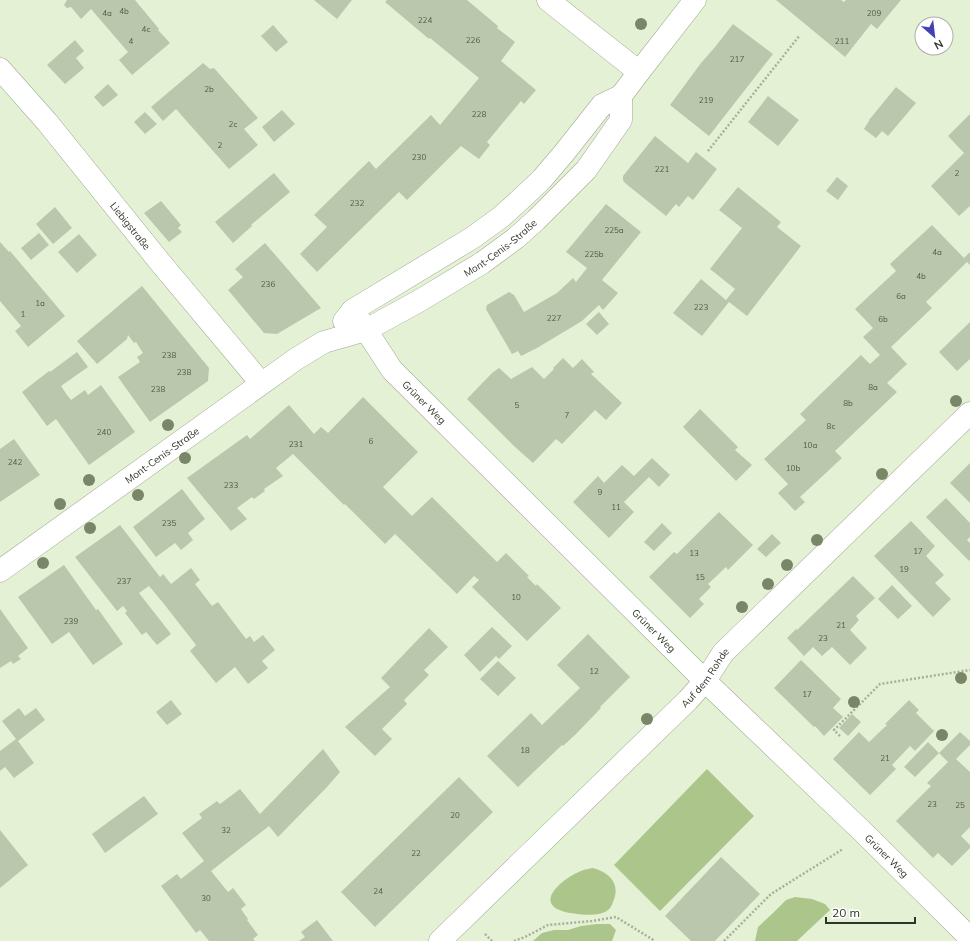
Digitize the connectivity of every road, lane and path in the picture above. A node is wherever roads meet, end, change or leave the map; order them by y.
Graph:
1 (548, 0) edge
2 (695, 0) edge
3 (800, 35) dead end
4 (0, 69) edge
5 (639, 72) junction
6 (621, 96) junction
7 (708, 151) dead end
8 (353, 310) junction
9 (366, 330) junction
10 (324, 342) junction
11 (261, 383) junction
12 (970, 413) edge
13 (0, 570) edge
14 (970, 670) edge
15 (705, 681) junction
16 (840, 736) dead end
17 (840, 852) dead end
18 (970, 938) edge
19 (440, 941) edge
20 (514, 941) edge
21 (655, 941) edge
22 (724, 941) edge

1 - 5 street
2 - 5 street, Mont-Cenis-Straße
3 - 7 path
4 - 11 street, Liebigstraße
5 - 6 street, Mont-Cenis-Straße
6 - 8 street, Mont-Cenis-Straße
6 - 9 street, Mont-Cenis-Straße
8 - 9 street, Grüner Weg
8 - 10 street, Mont-Cenis-Straße
9 - 10 street, Mont-Cenis-Straße
9 - 15 street, Grüner Weg
10 - 11 street, Mont-Cenis-Straße
11 - 13 street, Mont-Cenis-Straße
12 - 15 street, Auf dem Rohde
14 - 16 path
15 - 18 street, Grüner Weg
15 - 19 street, Auf dem Rohde
17 - 22 path
20 - 21 path

